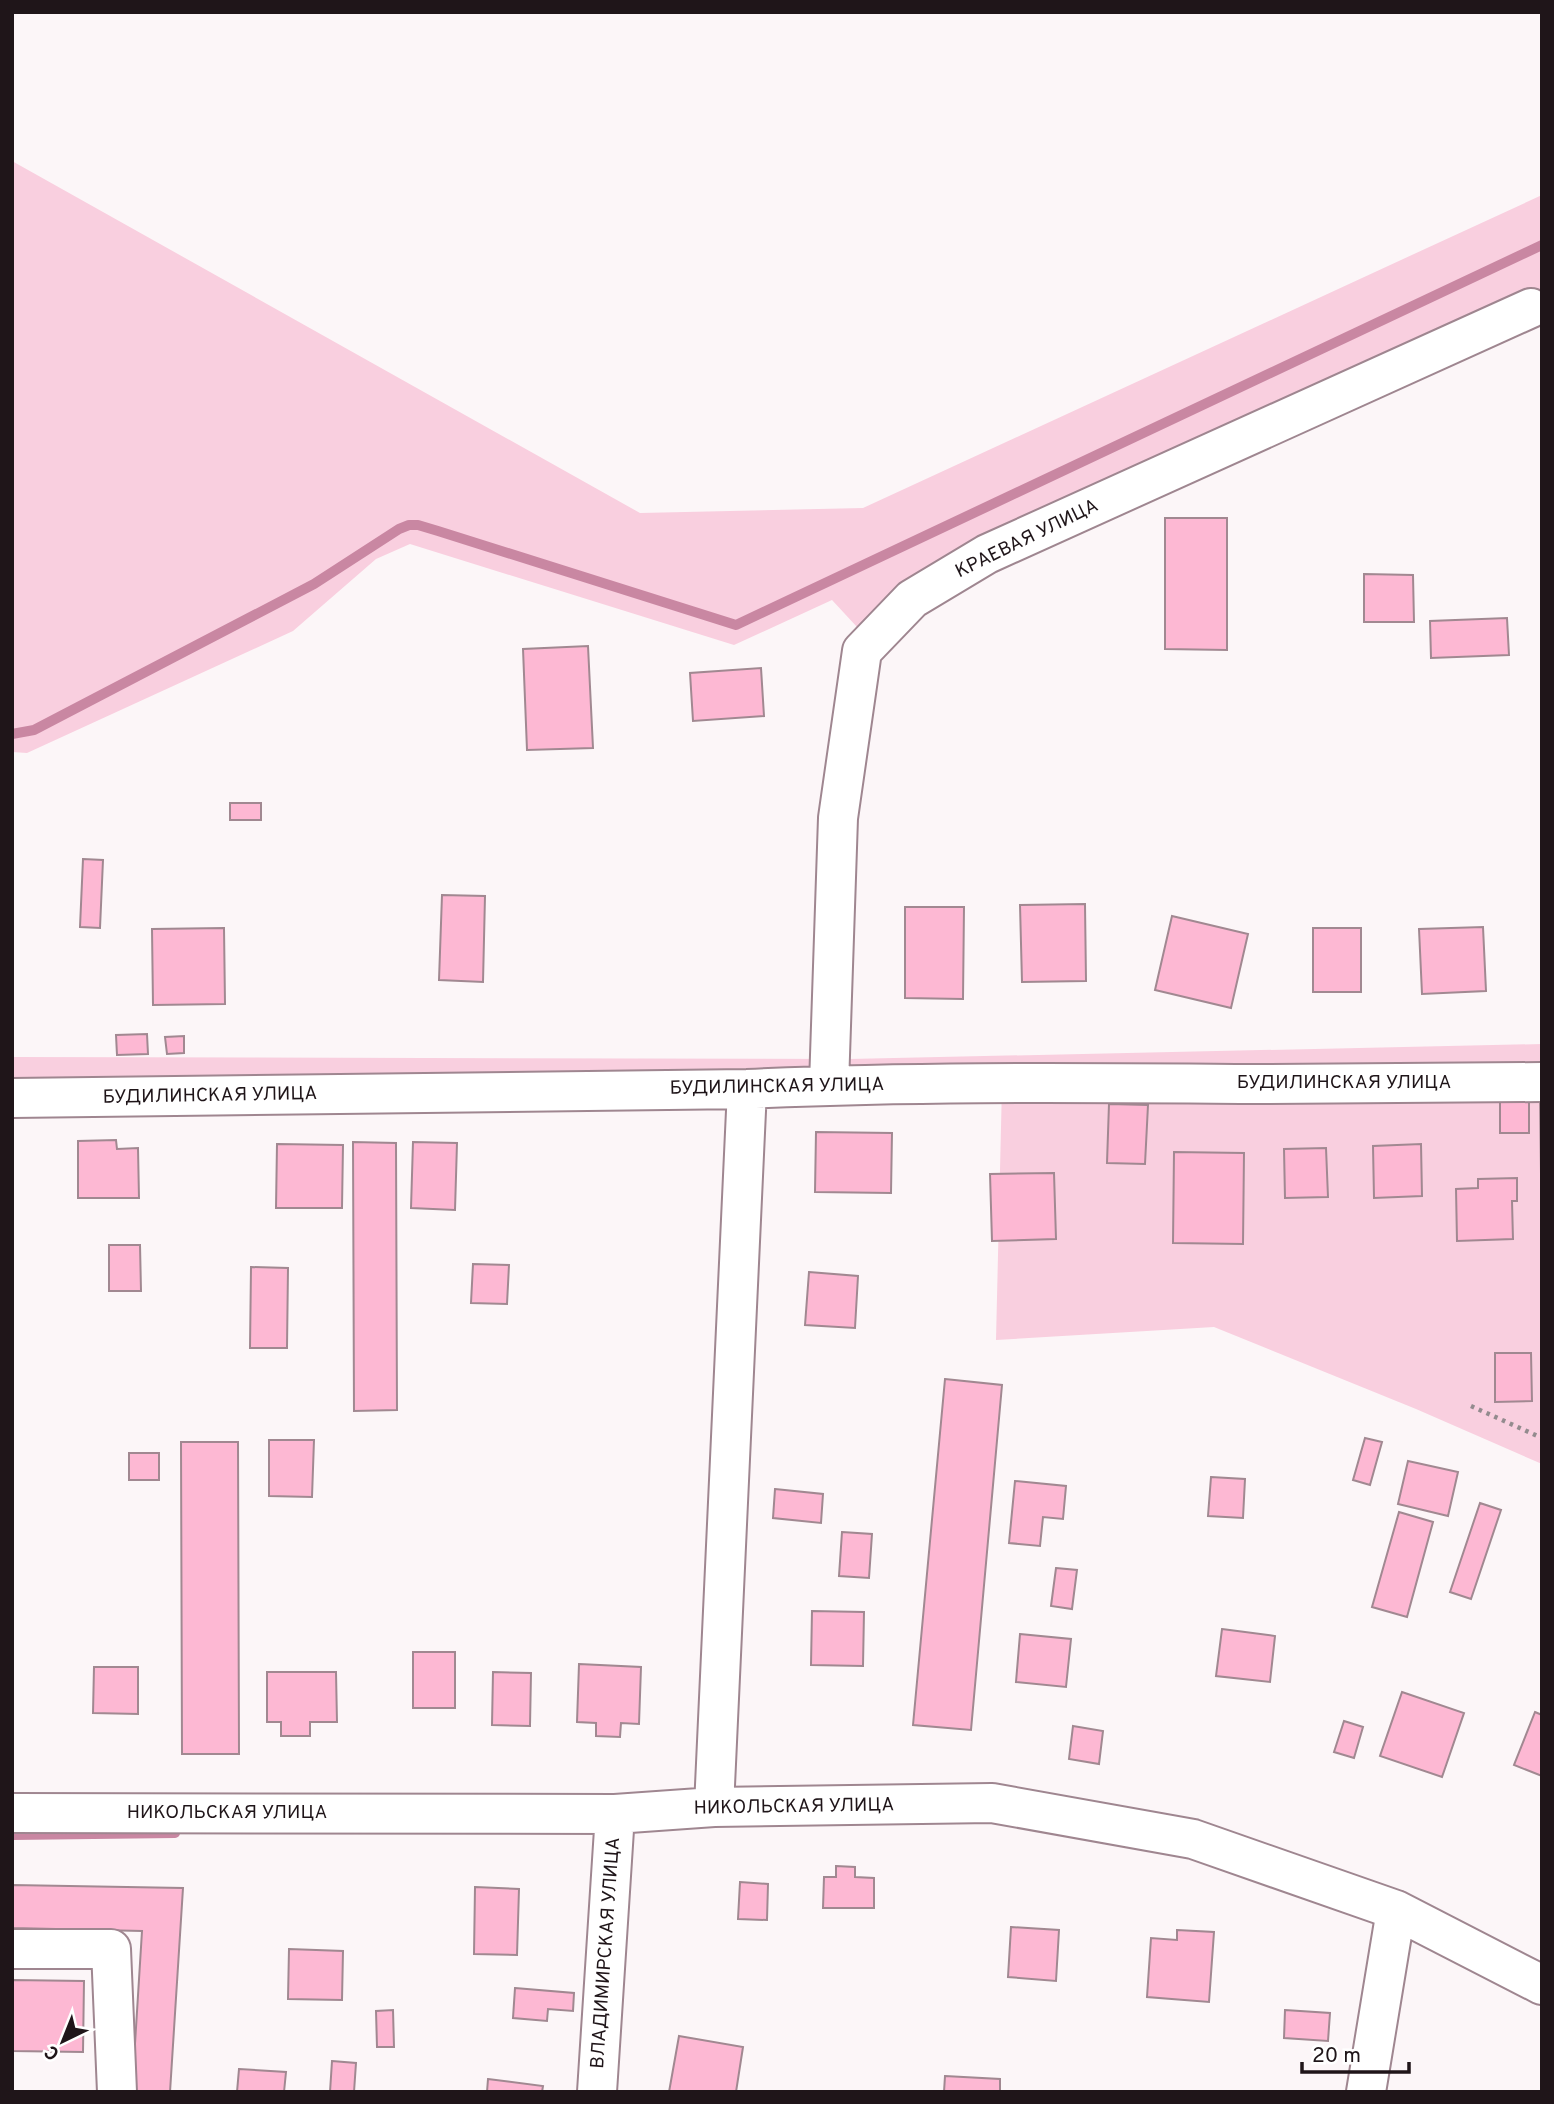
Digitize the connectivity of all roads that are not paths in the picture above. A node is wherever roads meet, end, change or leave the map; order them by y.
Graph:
1 (1531, 308) dead end
2 (1542, 1082) edge
3 (829, 1085) junction
4 (747, 1089) junction
5 (12, 1098) edge
6 (714, 1807) junction
7 (12, 1813) edge
8 (615, 1814) junction
9 (1396, 1910) junction
10 (12, 1949) edge
11 (1542, 1985) edge
12 (117, 2092) edge
13 (597, 2092) edge
14 (1367, 2092) edge

1 - 3 street, КРАЕВАЯ УЛИЦА
2 - 3 street, БУДИЛИНСКАЯ УЛИЦА
3 - 4 street, БУДИЛИНСКАЯ УЛИЦА
4 - 5 street, БУДИЛИНСКАЯ УЛИЦА
4 - 6 street
6 - 8 street, НИКОЛЬСКАЯ УЛИЦА
6 - 9 street, НИКОЛЬСКАЯ УЛИЦА
7 - 8 street, НИКОЛЬСКАЯ УЛИЦА
8 - 13 street, ВЛАДИМИРСКАЯ УЛИЦА
9 - 11 street, НИКОЛЬСКАЯ УЛИЦА
9 - 14 street
10 - 12 street

